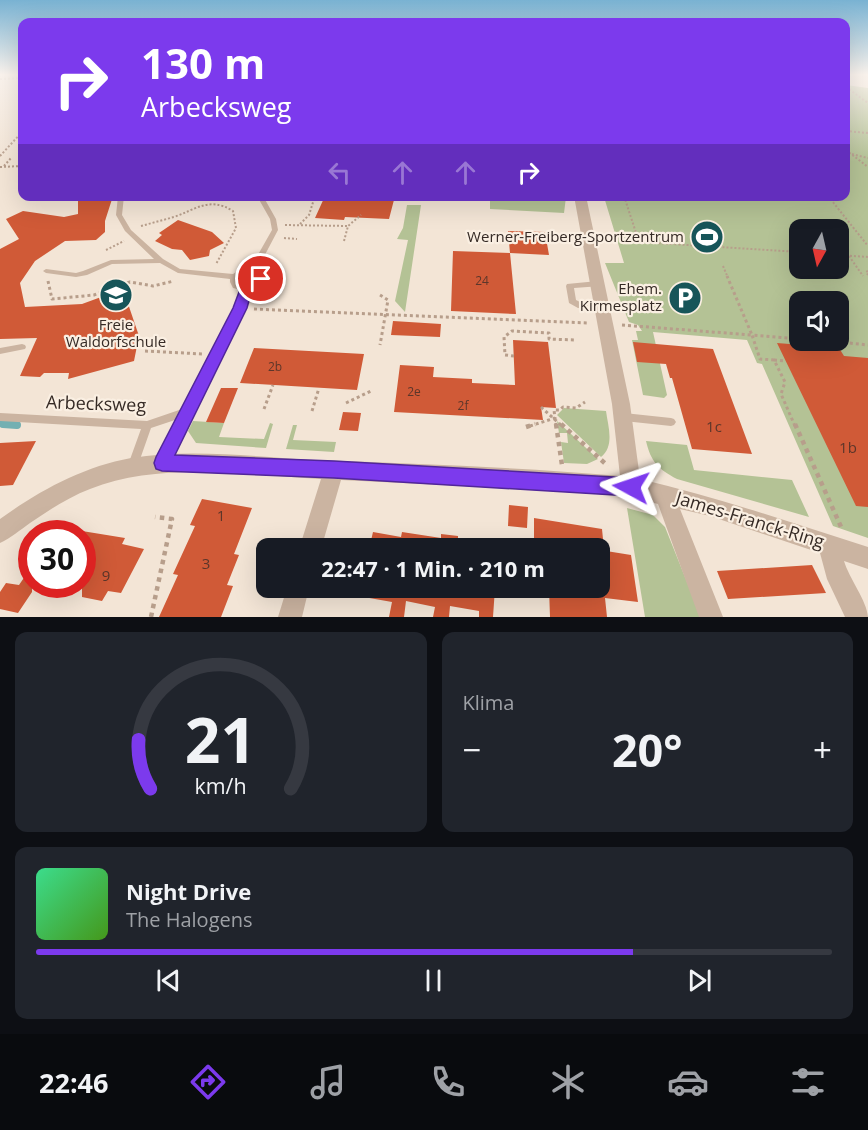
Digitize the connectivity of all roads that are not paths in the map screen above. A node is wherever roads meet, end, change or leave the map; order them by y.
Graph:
1 (120, 201) edge
2 (263, 201) edge
3 (581, 201) edge
4 (162, 261) junction
5 (254, 269) junction
6 (46, 271) road end
7 (234, 277) junction
8 (598, 284) junction
9 (246, 288) junction
10 (608, 318) junction
11 (22, 347) dead end
12 (0, 351) edge
13 (621, 410) junction
14 (188, 411) junction
15 (0, 417) edge
16 (671, 422) dead end
17 (147, 425) junction
18 (162, 463) junction
19 (133, 465) junction
20 (334, 469) junction
21 (631, 487) junction
22 (664, 493) junction
23 (0, 532) edge
24 (313, 538) edge
25 (828, 544) junction
26 (860, 555) edge
27 (295, 598) edge
28 (290, 617) edge
29 (711, 617) edge
30 (858, 617) edge

1 - 4 lane
2 - 5 lane
3 - 8 street
4 - 6 lane
4 - 7 lane
5 - 7 lane
5 - 9 lane
7 - 9 lane
8 - 10 street
8 - 10 lane
9 - 14 lane
10 - 13 street
11 - 12 lane
13 - 16 lane
13 - 21 street
14 - 17 lane, Arbecksweg
14 - 18 lane
15 - 17 lane, Arbecksweg
17 - 19 lane
18 - 19 street, James-Franck-Ring
18 - 20 street, James-Franck-Ring
19 - 23 street, James-Franck-Ring
20 - 21 street, James-Franck-Ring
20 - 24 street
21 - 22 street, James-Franck-Ring
22 - 25 street, James-Franck-Ring
22 - 29 street
25 - 26 street, James-Franck-Ring
25 - 30 street
27 - 28 street

